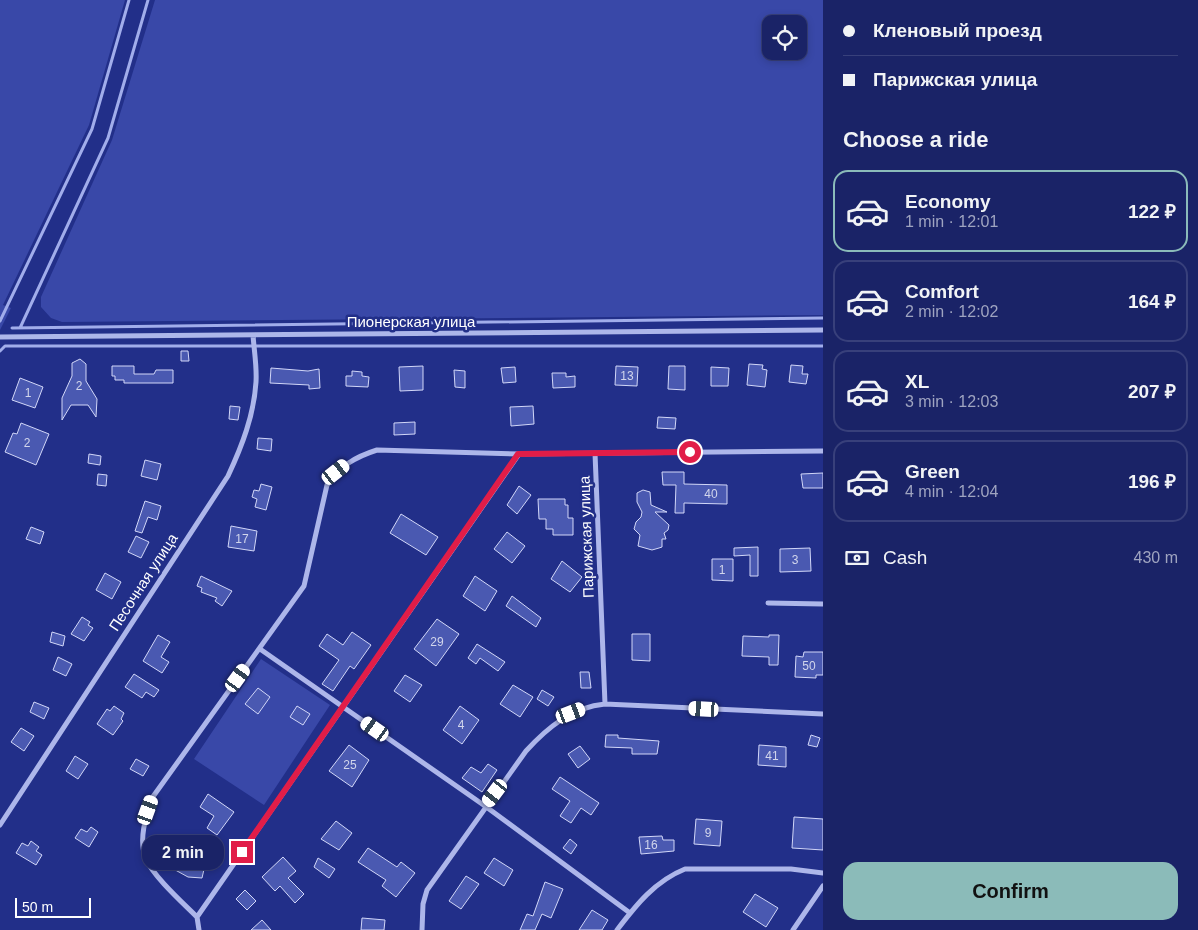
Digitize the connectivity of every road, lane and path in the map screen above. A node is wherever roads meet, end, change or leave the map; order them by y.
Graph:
1 (823, 330) edge
2 (253, 335) junction
3 (0, 337) edge
4 (823, 451) edge
5 (518, 454) junction
6 (595, 454) junction
7 (768, 603) dead end
8 (823, 604) edge
9 (260, 649) junction
10 (604, 704) junction
11 (343, 707) junction
12 (823, 714) edge
13 (485, 806) junction
14 (0, 825) edge
15 (823, 873) edge
16 (823, 886) edge
17 (630, 913) junction
18 (197, 917) junction
19 (200, 930) edge
20 (422, 930) edge
21 (617, 930) edge
22 (793, 930) edge

1 - 2 street, Пионерская улица
2 - 3 street, Пионерская улица
2 - 14 street, Песочная улица
4 - 6 street
5 - 6 street, Парижская улица
5 - 9 street, Парижская улица
5 - 11 street
6 - 10 street, Парижская улица
7 - 8 street
9 - 11 street
9 - 18 street, Парижская улица
10 - 12 street
10 - 13 street
11 - 13 street
11 - 18 street
13 - 17 street
13 - 20 street
15 - 17 street
16 - 22 street
17 - 21 street
18 - 19 street

